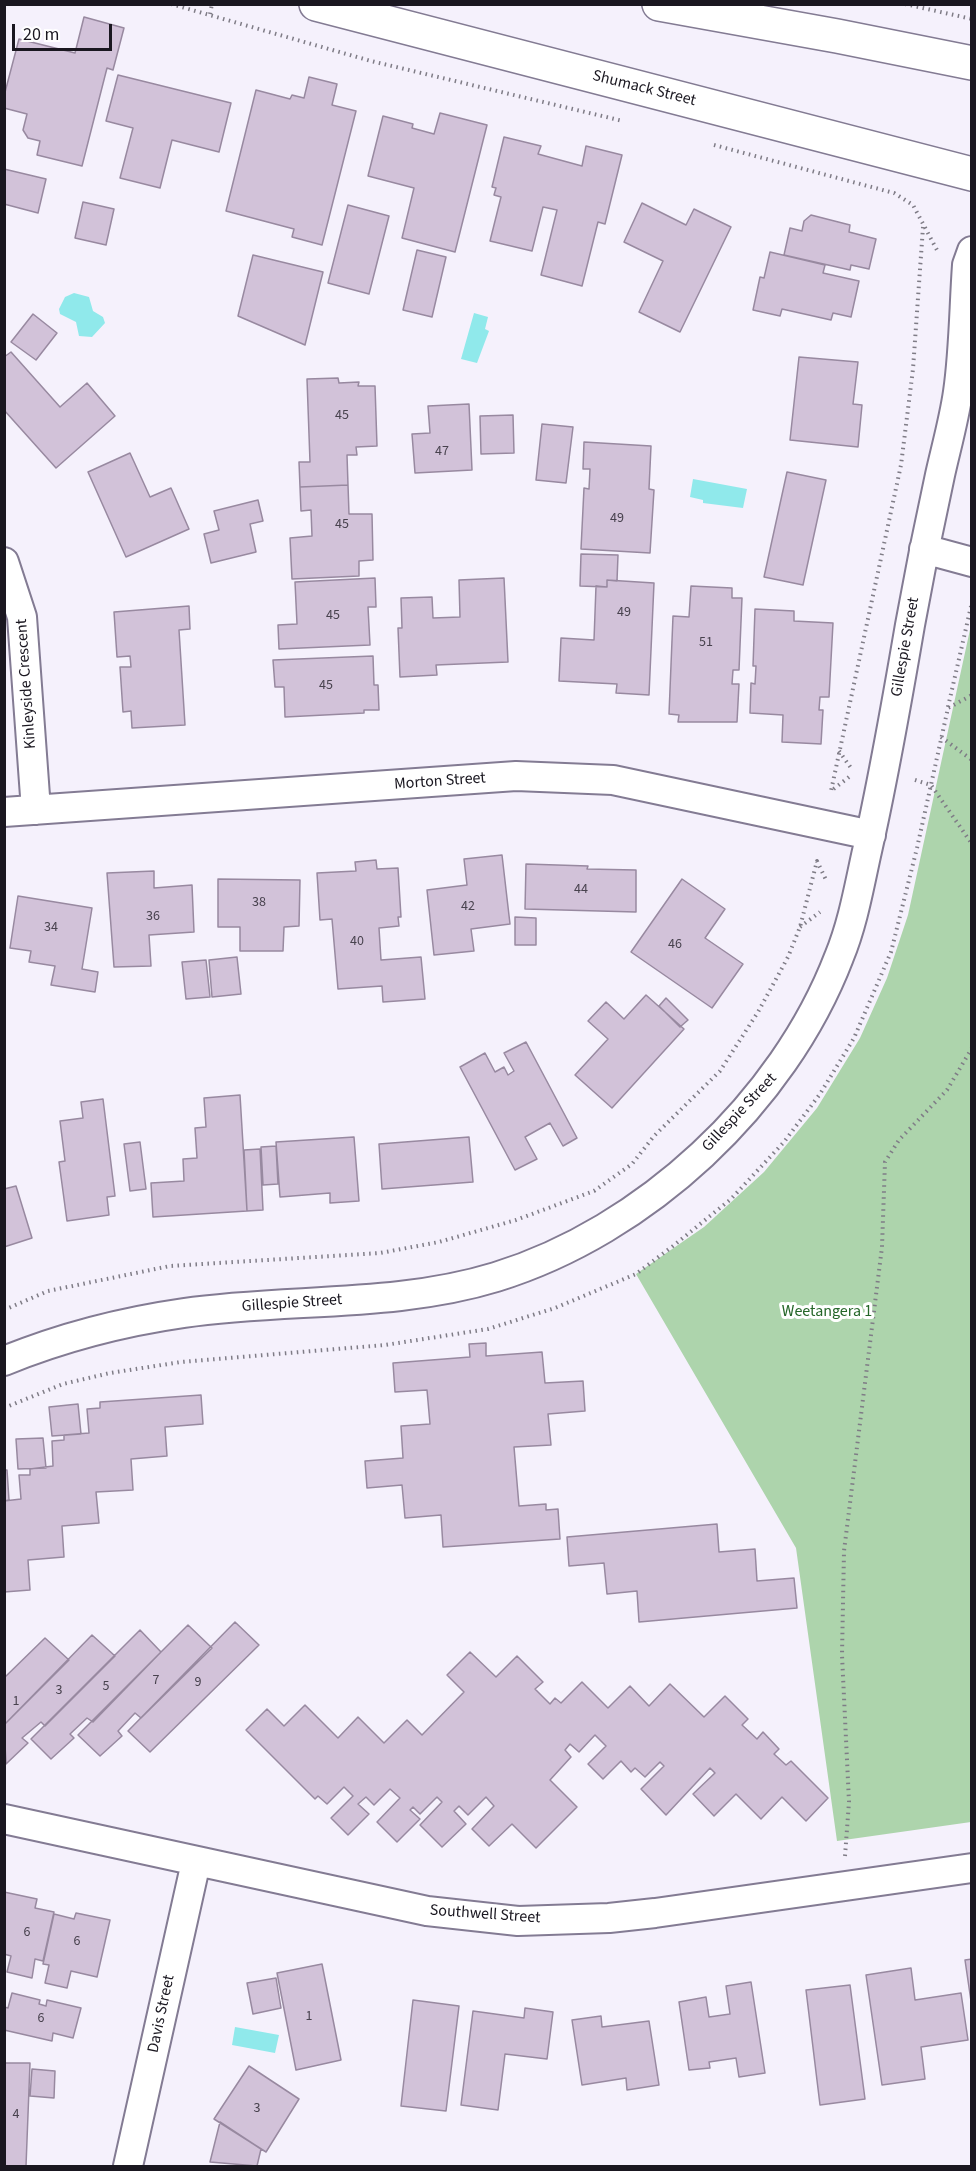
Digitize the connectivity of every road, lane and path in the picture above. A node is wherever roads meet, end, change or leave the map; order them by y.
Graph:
1 (171, 4) edge
2 (212, 4) edge
3 (316, 4) edge
4 (659, 4) edge
5 (905, 4) edge
6 (210, 14) junction
7 (972, 19) edge
8 (972, 63) edge
9 (633, 124) dead end
10 (712, 144) dead end
11 (972, 174) edge
12 (924, 226) junction
13 (969, 258) edge
14 (972, 364) edge
15 (958, 393) junction
16 (924, 549) junction
17 (4, 562) edge
18 (972, 562) edge
19 (972, 602) edge
20 (972, 695) edge
21 (948, 708) junction
22 (941, 736) junction
23 (839, 751) junction
24 (972, 760) edge
25 (884, 770) junction
26 (931, 785) junction
27 (36, 810) junction
28 (4, 812) edge
29 (871, 835) junction
30 (972, 844) edge
31 (827, 888) dead end
32 (824, 905) dead end
33 (800, 927) junction
34 (972, 1048) edge
35 (4, 1310) edge
36 (4, 1361) edge
37 (4, 1407) edge
38 (4, 1819) edge
39 (196, 1862) junction
40 (844, 1863) dead end
41 (972, 1868) edge
42 (128, 2166) edge

1 - 6 path
2 - 6 path
3 - 11 street, Shumack Street
4 - 8 street
5 - 7 path
6 - 9 path
10 - 12 path
12 - 13 path
12 - 23 path
13 - 15 street, Gillespie Street
14 - 15 street, Gillespie Street
15 - 16 street, Gillespie Street
16 - 18 street
16 - 25 street, Gillespie Street
17 - 27 street, Kinleyside Crescent
19 - 21 path
20 - 21 path
21 - 22 path
22 - 24 path
22 - 26 path
23 - 23 path
25 - 26 path
25 - 29 street, Gillespie Street
26 - 30 path
26 - 37 path
27 - 28 street, Morton Street
27 - 29 street, Morton Street
29 - 36 street, Gillespie Street
31 - 33 path
32 - 33 path
33 - 35 path
34 - 40 path
38 - 39 street, Southwell Street
39 - 41 street, Southwell Street
39 - 42 street, Davis Street

